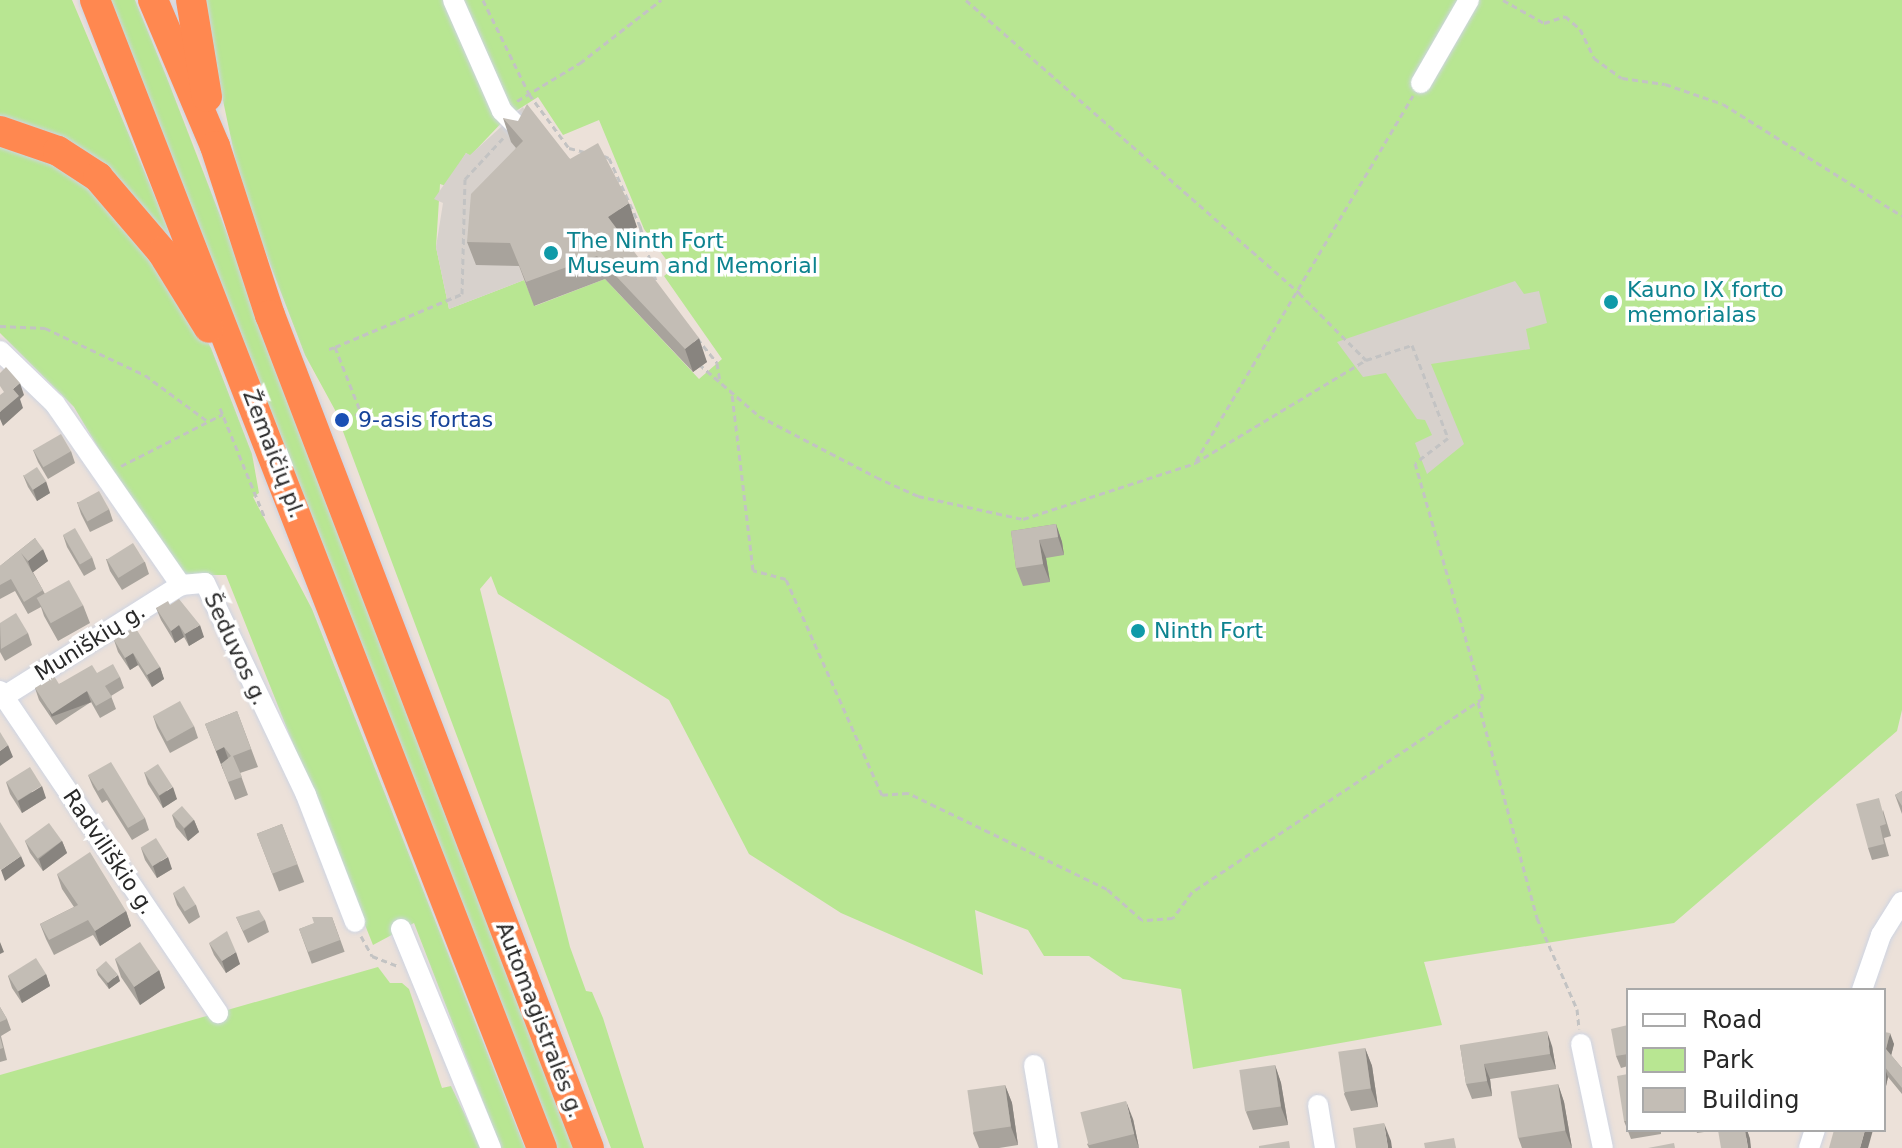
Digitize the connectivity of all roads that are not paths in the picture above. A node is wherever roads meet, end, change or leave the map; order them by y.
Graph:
1 (95, 0) edge
2 (153, 0) edge
3 (191, 0) edge
4 (453, 0) edge
5 (1469, 0) edge
6 (1421, 83) road end
7 (519, 128) edge
8 (0, 131) edge
9 (215, 146) junction
10 (0, 351) edge
11 (250, 395) junction
12 (181, 585) junction
13 (1, 696) edge
14 (491, 893) joint
15 (1902, 903) edge
16 (449, 910) joint
17 (355, 922) road end
18 (401, 929) dead end
19 (1863, 988) edge
20 (218, 1013) dead end
21 (1581, 1044) road end
22 (1034, 1065) dead end
23 (1318, 1105) dead end
24 (491, 1148) edge
25 (542, 1148) edge
26 (589, 1148) edge
27 (1048, 1148) edge
28 (1325, 1148) edge
29 (1603, 1148) edge

1 - 11 highway, Žemaičių pl.
2 - 9 highway, Žemaičių pl.
3 - 9 highway
4 - 7 street
5 - 6 street
8 - 11 highway
9 - 14 highway, Žemaičių pl.
10 - 12 street, Šeduvos g.
11 - 16 highway, Žemaičių pl.
12 - 13 street, Muniškių g.
12 - 17 street, Šeduvos g.
13 - 20 street, Radviliškio g.
14 - 26 highway, Automagistralės g.
15 - 19 street
16 - 25 highway, Automagistralės g.
18 - 24 street
21 - 29 street
22 - 27 street
23 - 28 street

